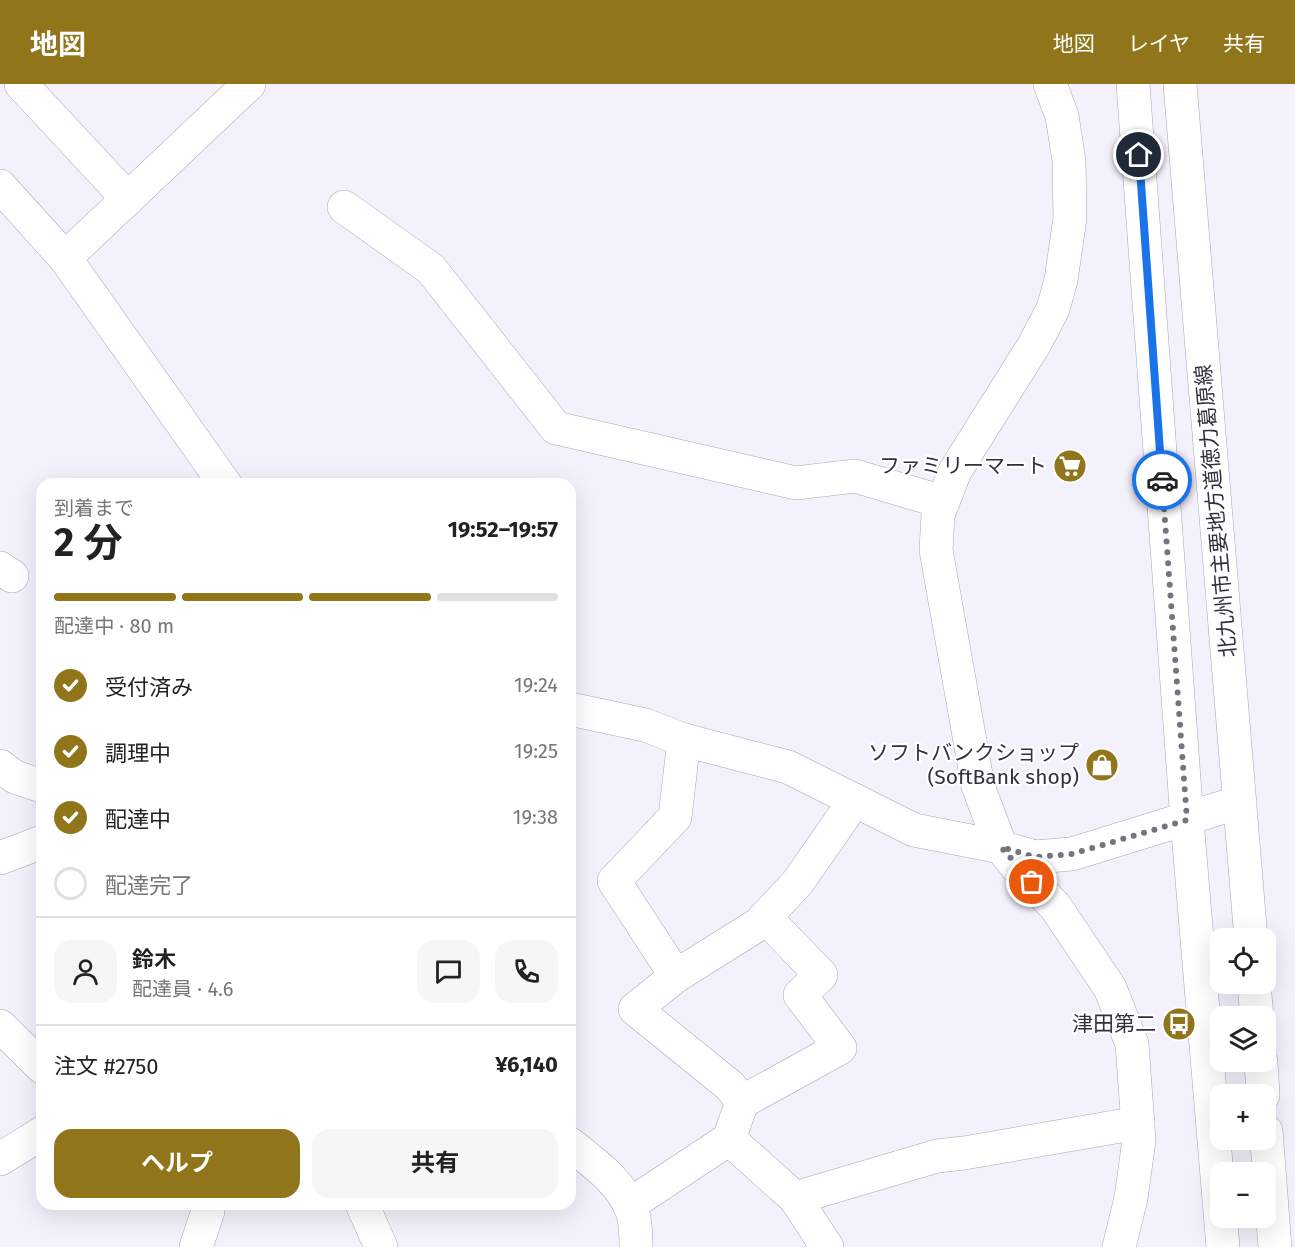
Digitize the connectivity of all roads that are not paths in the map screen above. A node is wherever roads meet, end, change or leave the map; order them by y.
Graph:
1 (21, 84) edge
2 (1050, 84) edge
3 (1134, 84) edge
4 (1180, 84) edge
5 (235, 88) edge
6 (0, 186) edge
7 (128, 199) junction
8 (344, 207) dead end
9 (64, 258) junction
10 (221, 478) edge
11 (943, 502) junction
12 (576, 710) edge
13 (684, 740) junction
14 (0, 766) edge
15 (36, 784) edge
16 (855, 800) junction
17 (1240, 802) junction
18 (1187, 820) junction
19 (36, 844) edge
20 (1001, 847) junction
21 (0, 858) edge
22 (765, 917) junction
23 (1250, 928) edge
24 (676, 976) junction
25 (0, 1026) edge
26 (36, 1061) edge
27 (742, 1102) junction
28 (1138, 1123) junction
29 (36, 1137) edge
30 (729, 1139) junction
31 (576, 1149) edge
32 (1267, 1150) edge
33 (0, 1159) edge
34 (795, 1198) junction
35 (629, 1205) junction
36 (208, 1210) edge
37 (365, 1210) edge
38 (816, 1244) edge
39 (196, 1247) edge
40 (381, 1247) edge
41 (636, 1247) edge
42 (1119, 1247) edge
43 (1223, 1247) edge
44 (1275, 1247) edge

1 - 7 street
2 - 11 street
3 - 18 street
4 - 17 street, 北九州市主要地方道徳力葛原線
5 - 7 street
6 - 9 street
7 - 9 street
8 - 11 street
9 - 10 street
11 - 20 street
12 - 13 street
13 - 16 street
13 - 24 street
14 - 15 street
16 - 20 street
16 - 22 street
17 - 18 street
17 - 23 street, 北九州市主要地方道徳力葛原線
18 - 20 street
18 - 43 street
19 - 21 street
20 - 28 street
22 - 24 street
22 - 27 street
24 - 27 street
25 - 26 street
27 - 30 street
28 - 34 street
28 - 42 street
29 - 33 street
30 - 34 street
30 - 35 street
31 - 35 street
32 - 44 street
34 - 38 street
35 - 41 street
36 - 39 street
37 - 40 street

